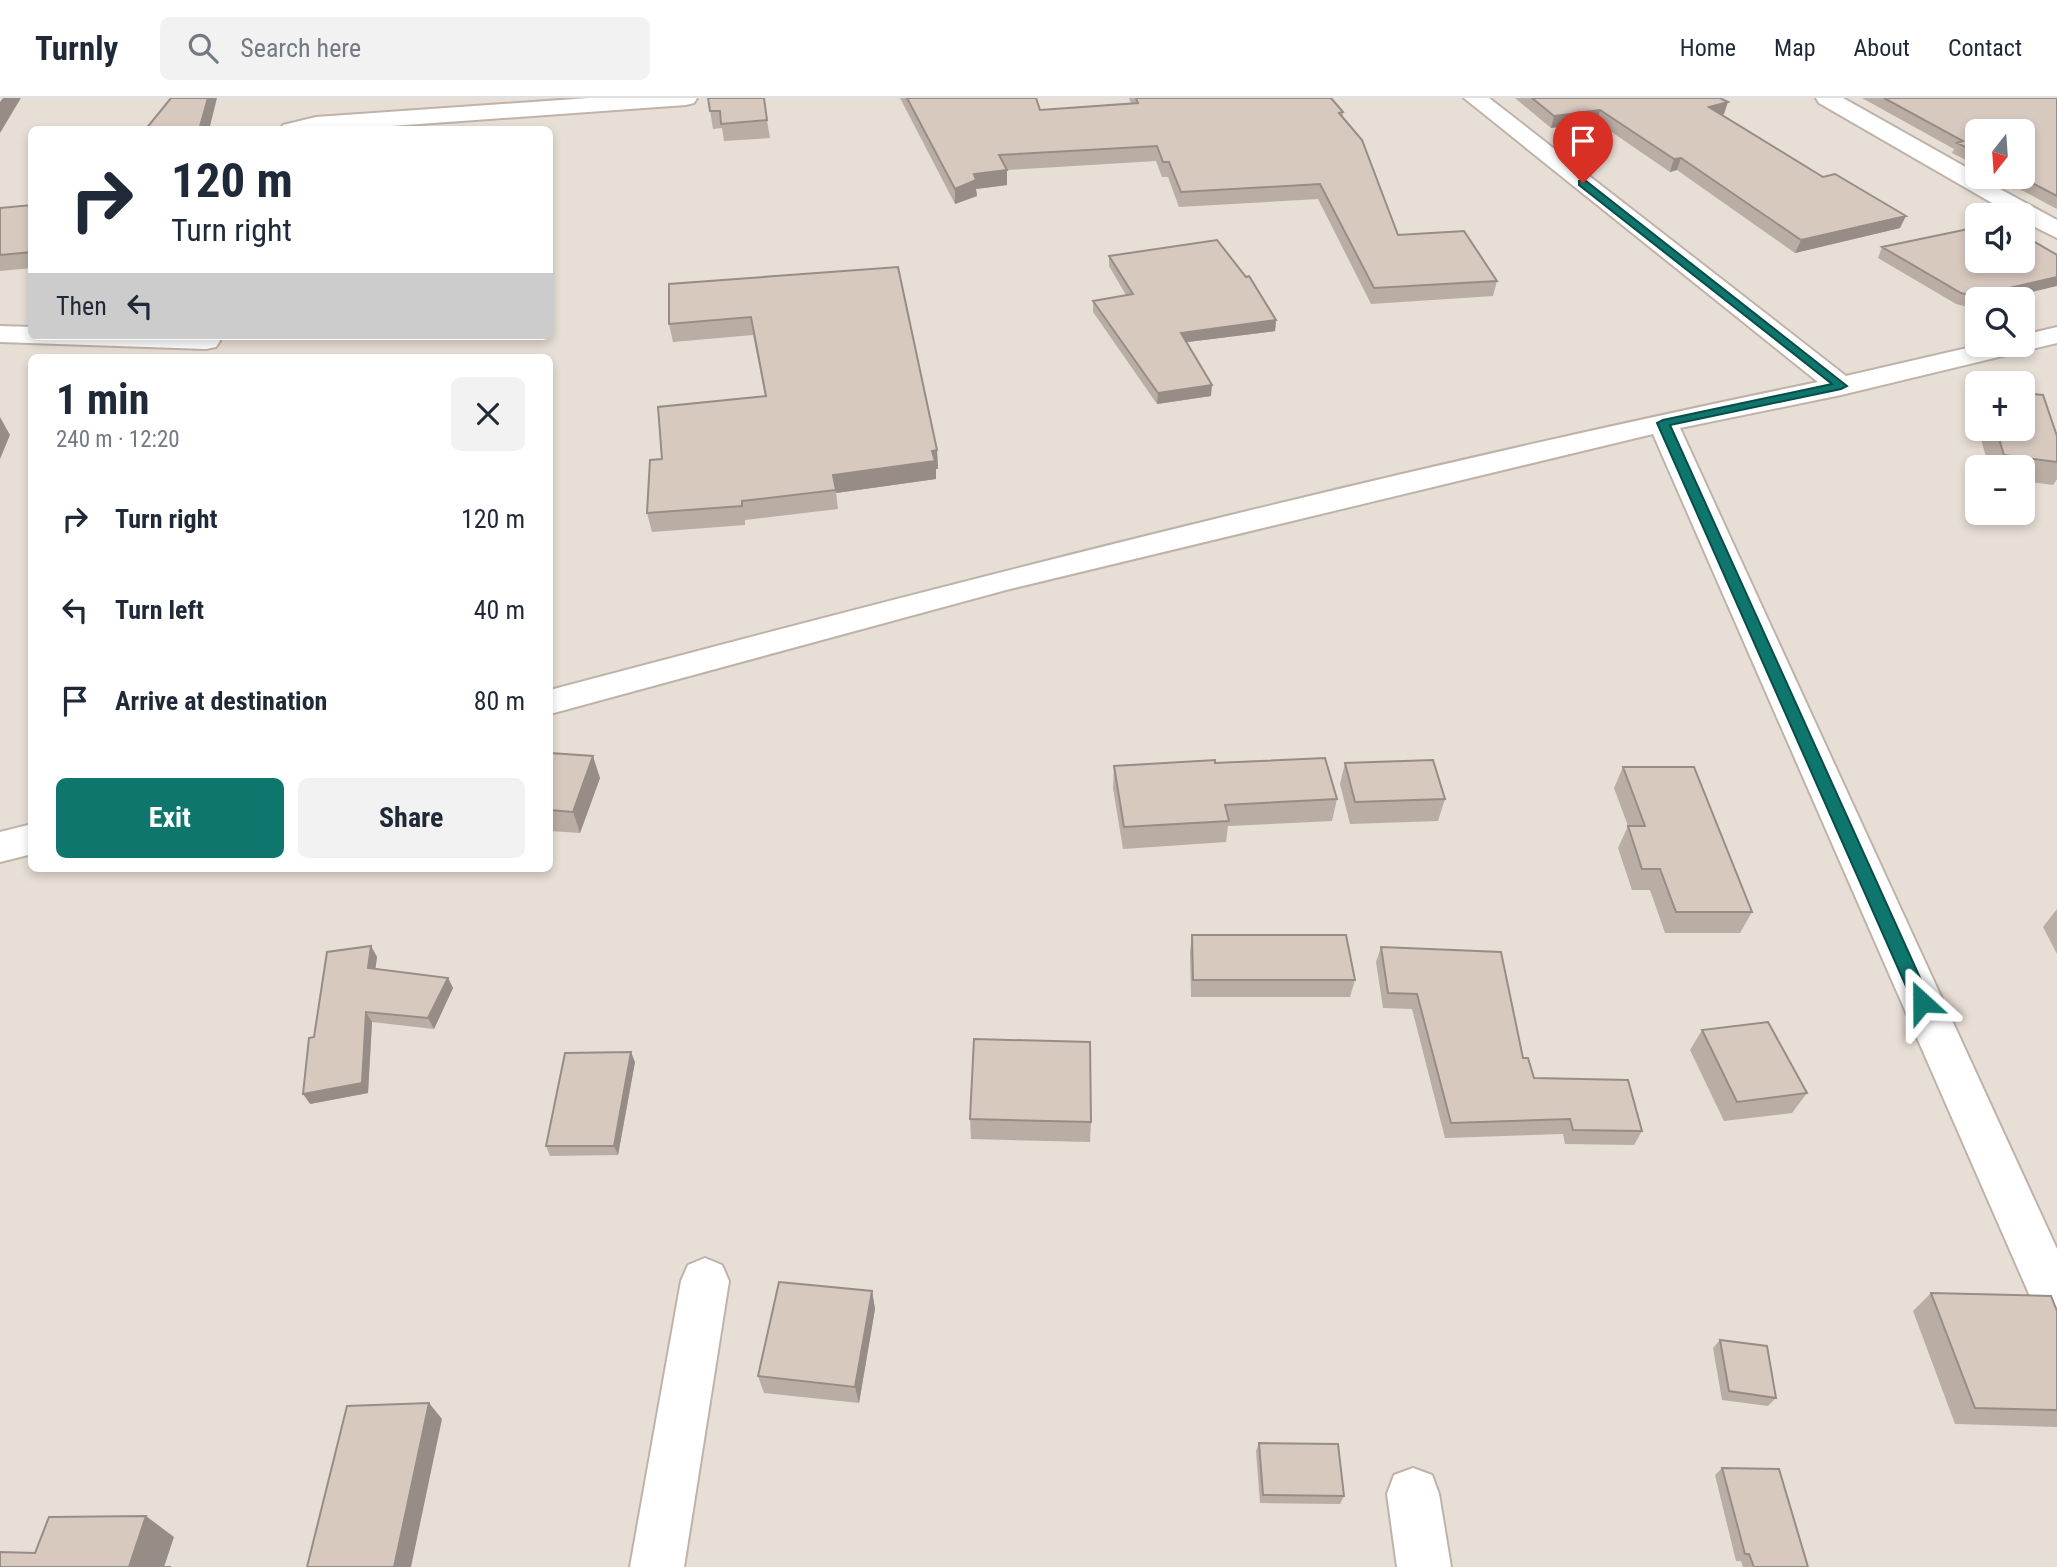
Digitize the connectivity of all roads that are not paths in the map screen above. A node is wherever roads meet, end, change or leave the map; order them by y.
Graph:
1 (686, 98) edge
2 (1475, 98) edge
3 (1827, 98) edge
4 (308, 126) edge
5 (2057, 230) edge
6 (0, 334) edge
7 (28, 335) edge
8 (2057, 335) edge
9 (118, 340) edge
10 (2035, 340) edge
11 (204, 345) edge
12 (1965, 357) edge
13 (1841, 386) junction
14 (1663, 423) junction
15 (553, 701) edge
16 (28, 840) edge
17 (0, 847) edge
18 (705, 1281) dead end
19 (2057, 1303) edge
20 (1413, 1494) dead end
21 (657, 1567) edge
22 (1424, 1567) edge

1 - 4 street
2 - 13 street
3 - 5 street
6 - 7 street
8 - 10 street
9 - 11 street
12 - 13 street
13 - 14 street
14 - 15 street
14 - 19 street
16 - 17 street
18 - 21 street
20 - 22 street

